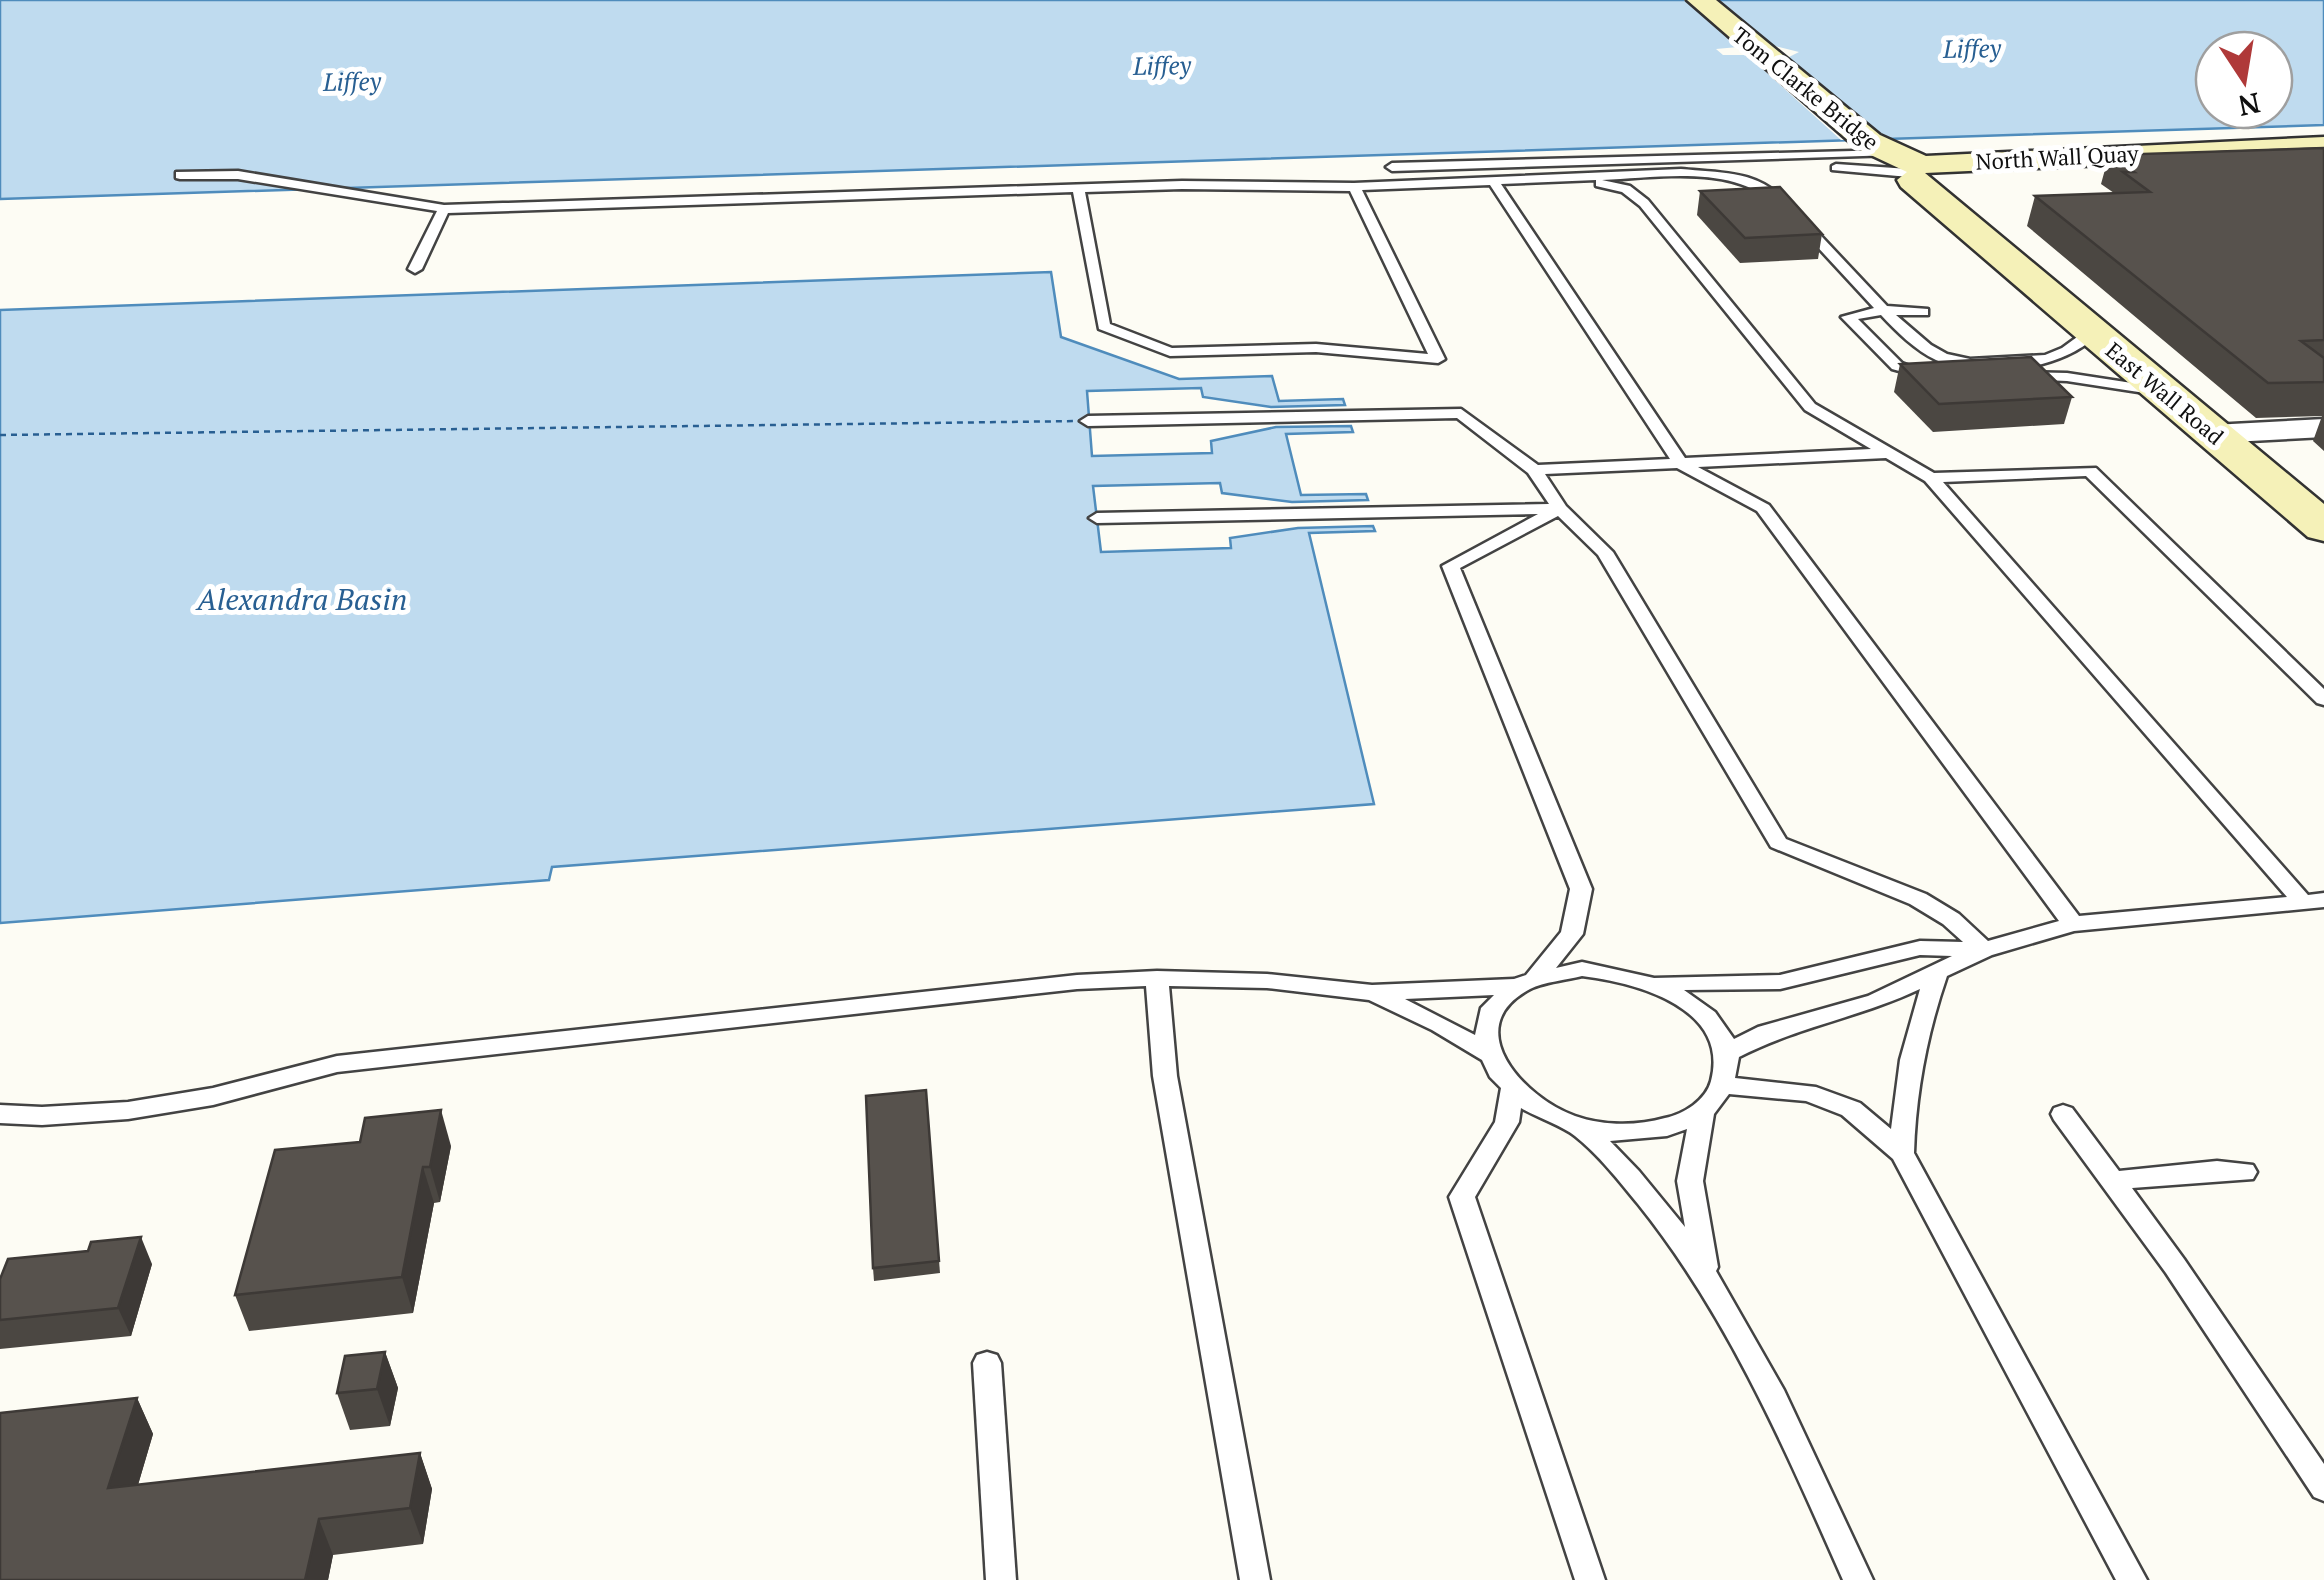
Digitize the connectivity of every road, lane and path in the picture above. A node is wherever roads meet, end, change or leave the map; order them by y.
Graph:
1 (1700, 0) edge
2 (2324, 146) edge
3 (2176, 151) junction
4 (1906, 163) junction
5 (1392, 167) dead end
6 (180, 175) dead end
7 (1740, 178) junction
8 (1584, 179) junction
9 (1494, 182) junction
10 (1999, 185) junction
11 (1354, 187) junction
12 (1078, 189) junction
13 (444, 208) junction
14 (2006, 258) junction
15 (414, 270) dead end
16 (1888, 310) junction
17 (1923, 312) dead end
18 (2093, 332) junction
19 (1965, 379) edge
20 (1946, 380) edge
21 (2165, 392) junction
22 (1088, 421) dead end
23 (2324, 428) edge
24 (2213, 434) junction
25 (1892, 453) junction
26 (1681, 464) junction
27 (1534, 470) junction
28 (1931, 478) junction
29 (1560, 509) junction
30 (1097, 518) dead end
31 (2324, 527) edge
32 (2324, 699) edge
33 (2313, 901) edge
34 (2073, 924) junction
35 (1984, 950) junction
36 (1938, 971) junction
37 (1157, 978) junction
38 (1526, 982) junction
39 (1655, 983) junction
40 (1372, 993) junction
41 (1726, 1052) junction
42 (1487, 1053) junction
43 (1722, 1086) junction
44 (1511, 1090) junction
45 (1702, 1111) junction
46 (0, 1114) edge
47 (2063, 1114) dead end
48 (1582, 1128) junction
49 (1902, 1152) junction
50 (2244, 1172) dead end
51 (2111, 1181) junction
52 (1705, 1269) junction
53 (987, 1362) dead end
54 (2324, 1488) edge
55 (1001, 1580) edge
56 (1255, 1580) edge
57 (1590, 1580) edge
58 (1858, 1580) edge
59 (2132, 1580) edge

1 - 4 main road, Tom Clarke Bridge
2 - 3 main road, North Wall Quay
3 - 4 main road, North Wall Quay
3 - 10 main road, North Wall Quay
4 - 5 lane
4 - 7 lane
4 - 10 main road, North Wall Quay
4 - 14 main road, East Wall Road
6 - 13 lane
7 - 8 lane
7 - 16 lane
8 - 9 lane
8 - 25 lane
9 - 11 lane
9 - 26 lane
10 - 14 main road, East Wall Road
11 - 12 lane
11 - 12 lane
12 - 13 lane
13 - 15 lane
14 - 18 main road, East Wall Road
16 - 17 lane
16 - 18 lane
16 - 20 lane
18 - 21 main road, East Wall Road
19 - 21 lane
21 - 24 main road, East Wall Road
22 - 27 lane
23 - 24 street
24 - 31 main road, East Wall Road
25 - 26 lane
25 - 28 lane
26 - 27 lane
26 - 34 lane
27 - 29 lane
28 - 32 lane
28 - 33 lane
29 - 30 lane
29 - 35 lane
29 - 38 lane
33 - 34 lane
34 - 35 lane
35 - 36 lane
35 - 39 lane
36 - 41 lane
36 - 49 lane
37 - 40 lane
37 - 46 lane
37 - 56 lane
38 - 39 lane
38 - 40 lane
38 - 42 lane
39 - 41 lane
40 - 42 lane
41 - 43 lane
42 - 44 lane
43 - 45 lane
43 - 49 lane
44 - 48 lane
44 - 57 lane
45 - 48 lane
45 - 52 lane
47 - 51 lane
48 - 52 lane
49 - 59 lane
50 - 51 lane
51 - 54 lane
52 - 58 lane
53 - 55 lane

